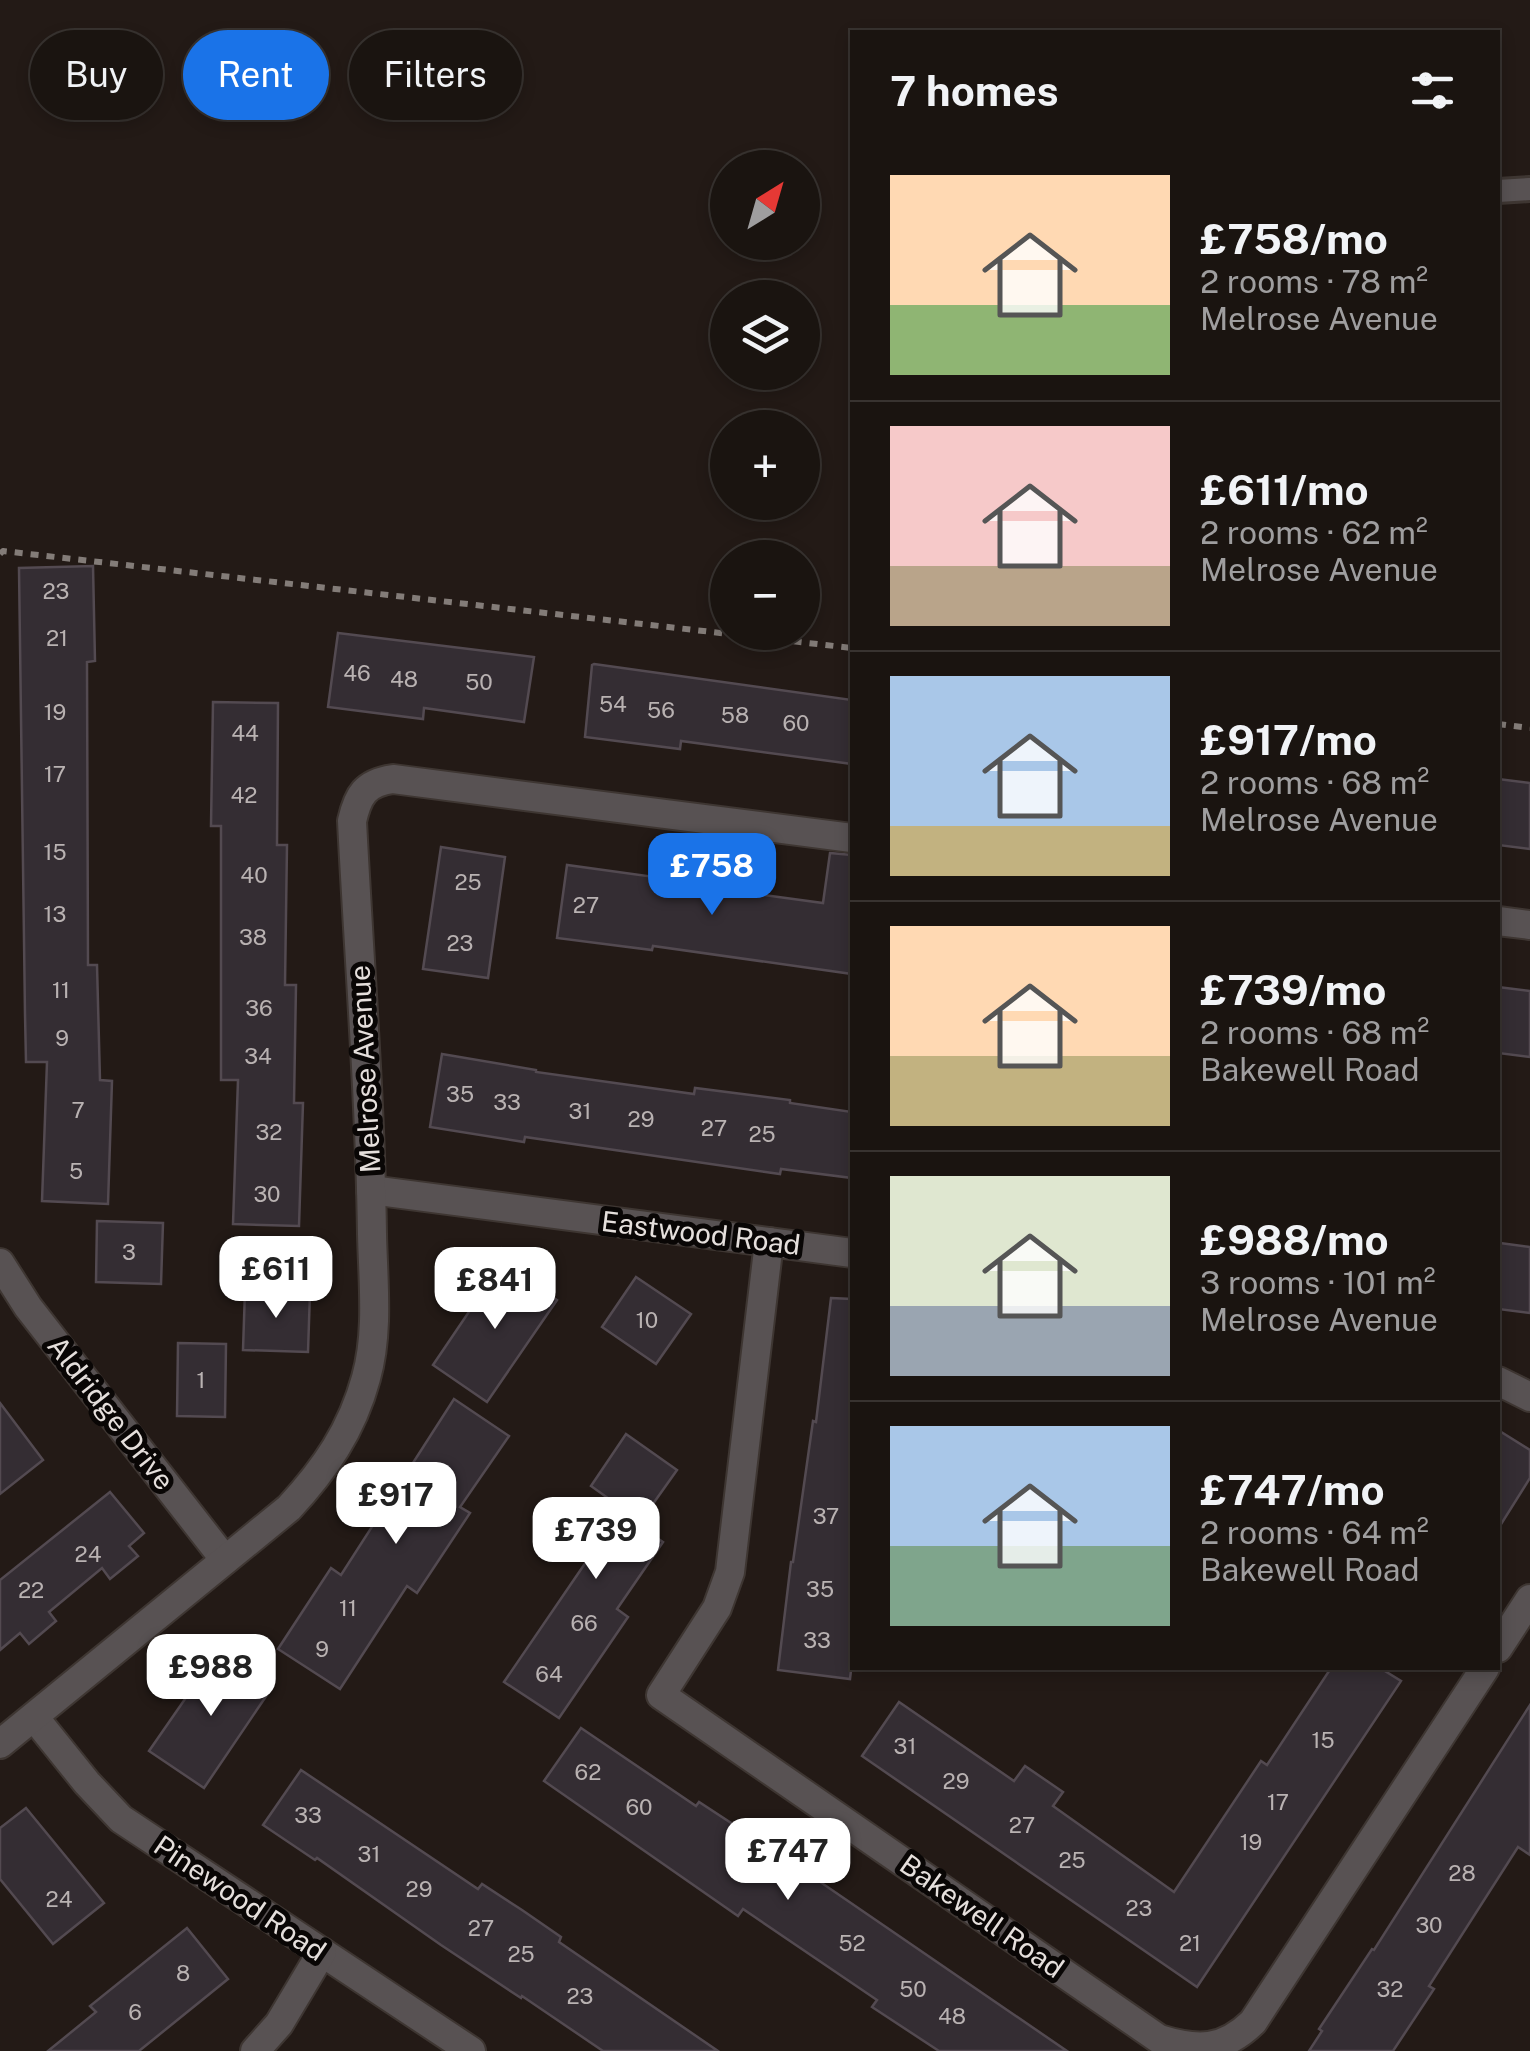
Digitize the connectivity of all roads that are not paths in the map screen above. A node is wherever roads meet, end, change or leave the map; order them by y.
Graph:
1 (1530, 189) edge
2 (1500, 191) edge
3 (850, 838) edge
4 (1500, 921) edge
5 (1530, 925) edge
6 (372, 1190) junction
7 (769, 1242) junction
8 (850, 1252) edge
9 (0, 1263) edge
10 (1500, 1382) edge
11 (1530, 1397) edge
12 (225, 1560) junction
13 (1530, 1600) edge
14 (1500, 1645) edge
15 (1484, 1670) edge
16 (34, 1716) junction
17 (0, 1744) edge
18 (322, 1952) junction
19 (255, 2051) edge
20 (471, 2051) edge

1 - 2 lane
3 - 6 street, Melrose Avenue
4 - 5 street
6 - 7 street, Eastwood Road
6 - 12 street, Melrose Avenue
7 - 8 street, Eastwood Road
7 - 15 street, Bakewell Road
9 - 12 street, Aldridge Drive
10 - 11 street
12 - 16 street, Melrose Avenue
13 - 14 street
16 - 17 street, Melrose Avenue
16 - 18 street, Pinewood Road
18 - 19 street
18 - 20 street, Pinewood Road

